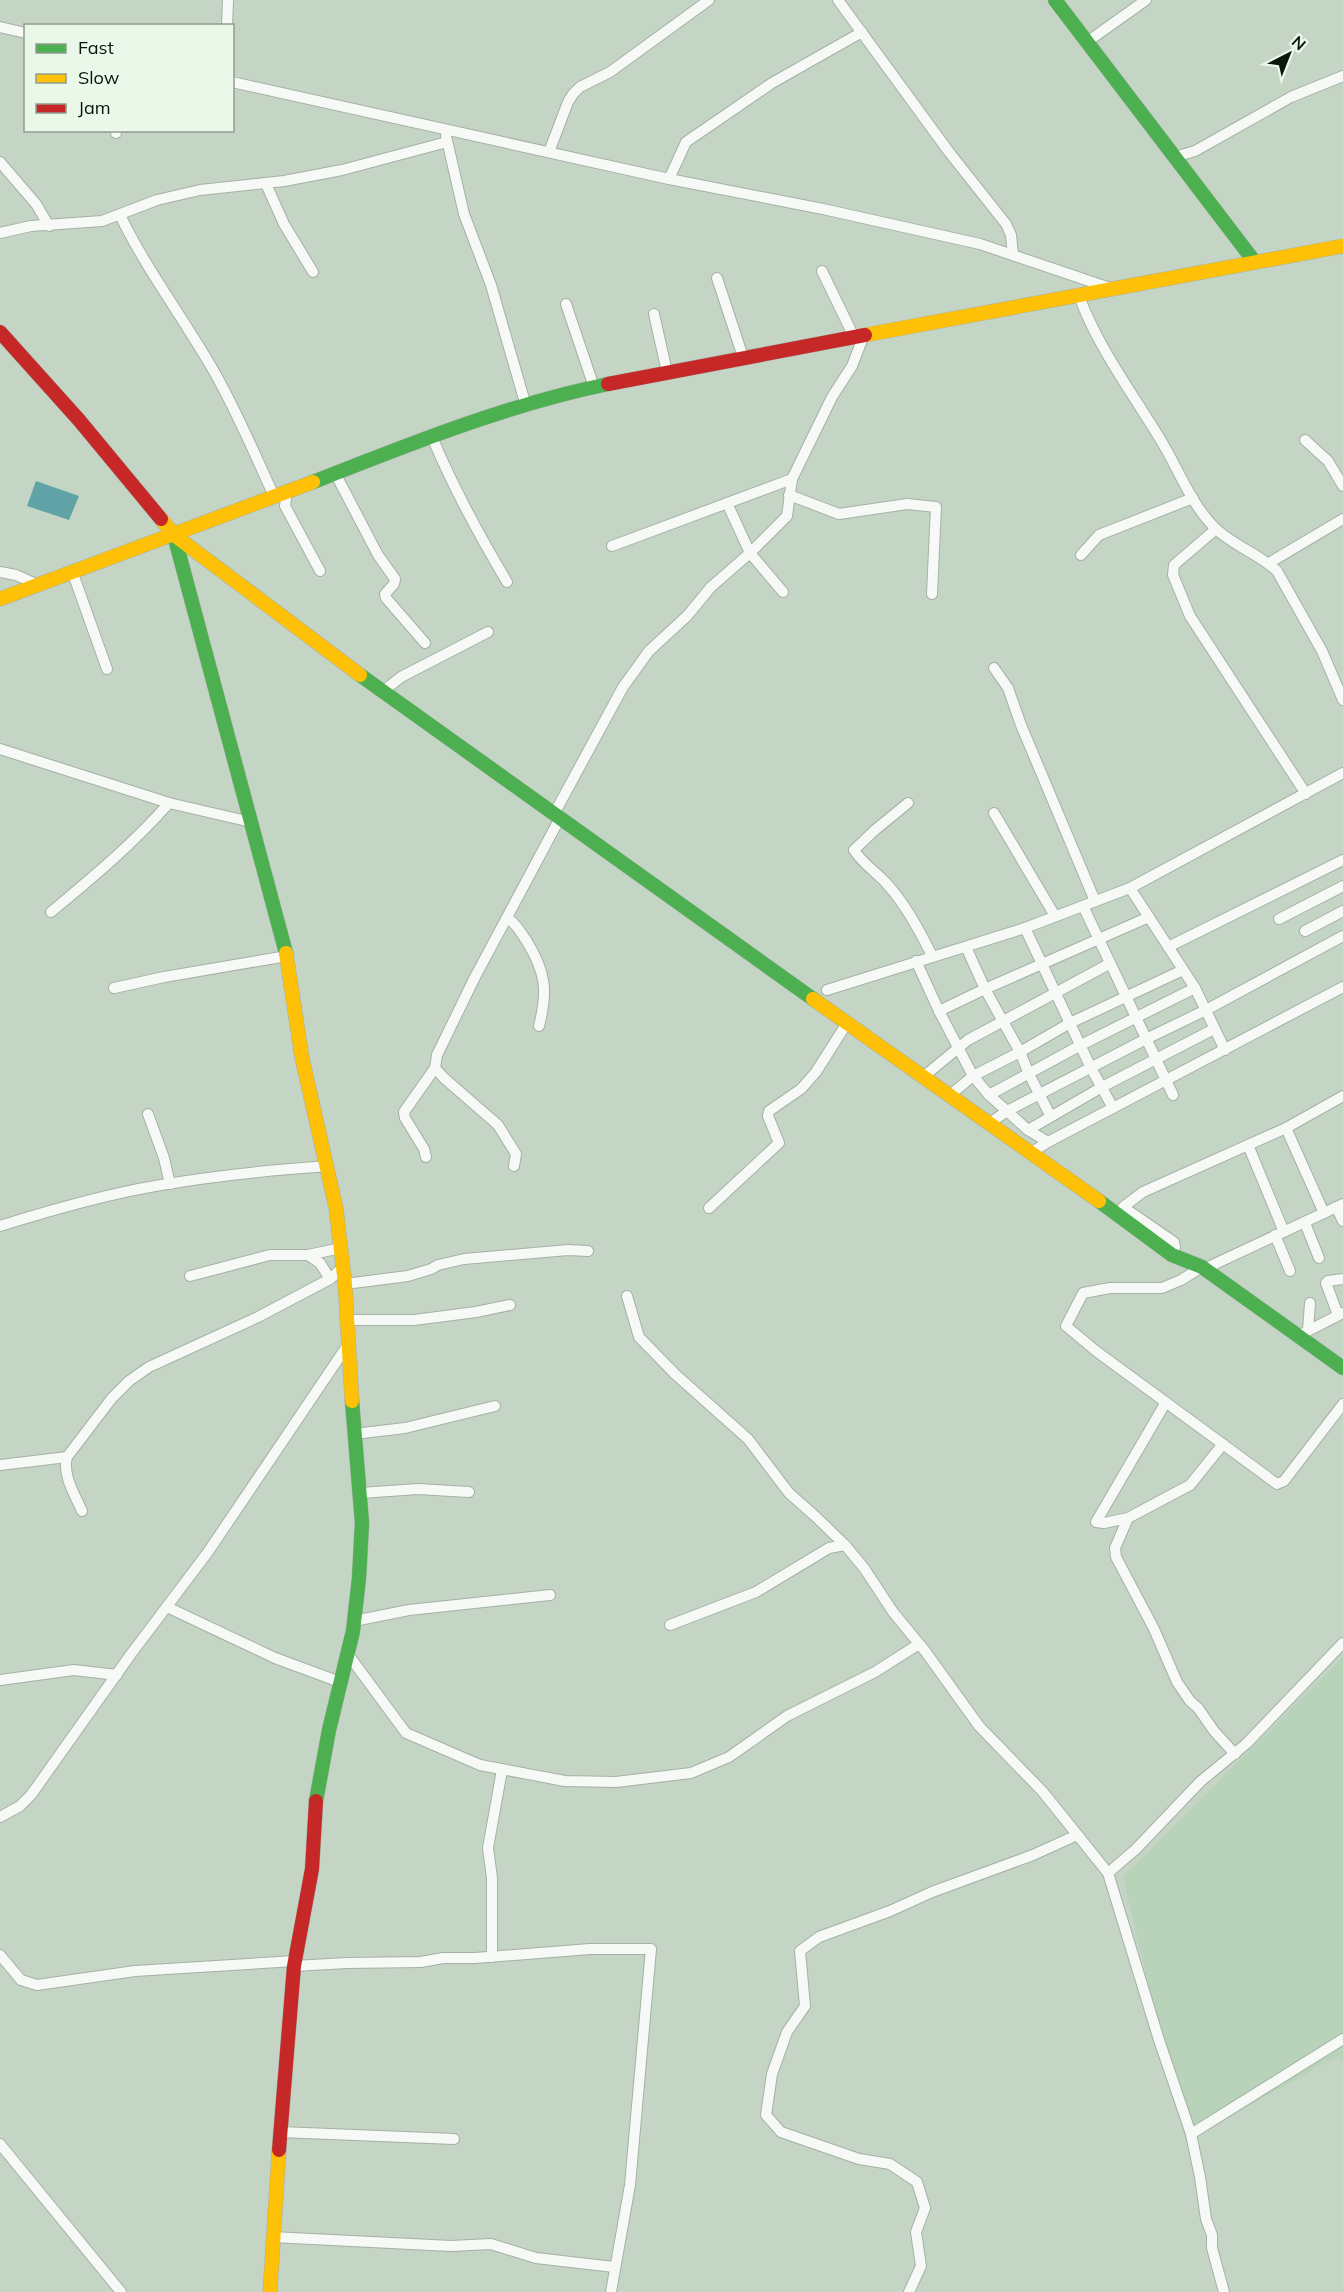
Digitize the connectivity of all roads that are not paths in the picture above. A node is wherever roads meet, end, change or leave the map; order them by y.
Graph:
1 (228, 0) edge
2 (709, 0) edge
3 (838, 0) edge
4 (1055, 0) edge
5 (1146, 0) edge
6 (227, 24) edge
7 (0, 27) edge
8 (862, 32) junction
9 (24, 33) edge
10 (1087, 42) junction
11 (1343, 76) edge
12 (234, 82) edge
13 (445, 129) junction
14 (447, 142) junction
15 (549, 152) junction
16 (1175, 157) junction
17 (0, 162) edge
18 (669, 179) junction
19 (266, 184) junction
20 (120, 215) junction
21 (49, 226) junction
22 (0, 233) edge
23 (1343, 246) edge
24 (1014, 255) junction
25 (1254, 261) junction
26 (822, 271) dead end
27 (313, 272) dead end
28 (717, 278) dead end
29 (1110, 288) junction
30 (1079, 296) junction
31 (566, 304) dead end
32 (654, 314) dead end
33 (0, 332) edge
34 (859, 336) junction
35 (743, 357) junction
36 (667, 372) junction
37 (594, 387) junction
38 (526, 406) junction
39 (432, 437) junction
40 (1305, 440) dead end
41 (335, 473) junction
42 (792, 479) junction
43 (1343, 486) edge
44 (280, 494) junction
45 (789, 495) junction
46 (1193, 498) junction
47 (727, 503) junction
48 (1343, 519) edge
49 (1215, 529) junction
50 (174, 535) junction
51 (612, 546) dead end
52 (750, 553) junction
53 (1081, 555) dead end
54 (1269, 564) junction
55 (72, 571) junction
56 (320, 571) dead end
57 (0, 572) edge
58 (507, 582) dead end
59 (36, 584) junction
60 (783, 592) dead end
61 (932, 594) dead end
62 (0, 599) edge
63 (488, 632) dead end
64 (425, 643) dead end
65 (994, 668) dead end
66 (107, 669) dead end
67 (382, 692) junction
68 (1343, 700) edge
69 (0, 749) edge
70 (1343, 773) edge
71 (1306, 794) junction
72 (170, 803) junction
73 (908, 803) dead end
74 (994, 813) dead end
75 (557, 816) junction
76 (251, 822) junction
77 (1343, 860) edge
78 (1343, 886) edge
79 (1130, 888) junction
80 (1095, 901) junction
81 (1083, 906) junction
82 (1343, 911) edge
83 (51, 912) dead end
84 (1055, 916) junction
85 (1149, 917) junction
86 (508, 919) junction
87 (1279, 919) dead end
88 (1025, 928) junction
89 (1305, 931) dead end
90 (1343, 936) edge
91 (1098, 938) junction
92 (966, 947) junction
93 (1168, 947) junction
94 (287, 956) junction
95 (932, 957) junction
96 (916, 961) junction
97 (1041, 964) junction
98 (1109, 964) junction
99 (1183, 970) junction
100 (1343, 987) edge
101 (114, 988) dead end
102 (1195, 988) junction
103 (985, 989) junction
104 (827, 990) dead end
105 (1055, 993) junction
106 (1127, 996) junction
107 (1206, 1010) junction
108 (939, 1011) junction
109 (1136, 1018) junction
110 (1003, 1021) junction
111 (847, 1023) junction
112 (1070, 1023) junction
113 (539, 1026) dead end
114 (1214, 1029) junction
115 (1146, 1039) junction
116 (1081, 1045) junction
117 (958, 1047) junction
118 (1225, 1050) junction
119 (1020, 1052) junction
120 (1156, 1059) junction
121 (435, 1068) junction
122 (1091, 1068) junction
123 (1029, 1074) junction
124 (973, 1076) junction
125 (923, 1077) junction
126 (1166, 1080) junction
127 (1102, 1087) junction
128 (989, 1095) junction
129 (1039, 1095) junction
130 (1173, 1095) dead end
131 (949, 1096) junction
132 (1343, 1096) edge
133 (1113, 1108) junction
134 (1008, 1111) junction
135 (148, 1114) dead end
136 (1050, 1115) junction
137 (990, 1123) junction
138 (1286, 1128) junction
139 (1028, 1130) junction
140 (1048, 1142) junction
141 (1248, 1145) junction
142 (1032, 1152) junction
143 (426, 1157) dead end
144 (328, 1166) junction
145 (514, 1166) dead end
146 (170, 1184) junction
147 (1340, 1205) edge
148 (709, 1208) dead end
149 (1324, 1213) junction
150 (1343, 1221) edge
151 (1305, 1223) junction
152 (0, 1226) edge
153 (1279, 1233) junction
154 (340, 1248) junction
155 (588, 1251) dead end
156 (308, 1255) junction
157 (1172, 1255) junction
158 (1319, 1258) dead end
159 (343, 1267) junction
160 (1203, 1268) junction
161 (1290, 1272) dead end
162 (190, 1276) dead end
163 (330, 1279) junction
164 (1343, 1279) edge
165 (345, 1284) junction
166 (627, 1296) dead end
167 (1310, 1303) dead end
168 (510, 1305) dead end
169 (1341, 1314) edge
170 (347, 1320) junction
171 (1303, 1333) junction
172 (349, 1343) junction
173 (1343, 1368) edge
174 (1166, 1402) junction
175 (1343, 1404) edge
176 (495, 1406) dead end
177 (354, 1434) junction
178 (1223, 1444) junction
179 (68, 1457) junction
180 (0, 1465) edge
181 (469, 1492) dead end
182 (360, 1493) junction
183 (82, 1511) dead end
184 (1128, 1518) junction
185 (845, 1545) junction
186 (550, 1594) dead end
187 (167, 1607) junction
188 (354, 1621) junction
189 (670, 1625) dead end
190 (1343, 1643) edge
191 (920, 1644) junction
192 (347, 1653) junction
193 (117, 1675) junction
194 (0, 1680) edge
195 (340, 1682) junction
196 (1235, 1754) junction
197 (502, 1770) junction
198 (0, 1817) edge
199 (1077, 1834) junction
200 (1108, 1873) junction
201 (0, 1955) edge
202 (492, 1957) junction
203 (294, 1963) junction
204 (1343, 2039) edge
205 (280, 2132) junction
206 (1191, 2134) junction
207 (454, 2139) dead end
208 (0, 2144) edge
209 (272, 2236) junction
210 (614, 2267) junction
211 (121, 2292) edge
212 (270, 2292) edge
213 (611, 2292) edge
214 (909, 2292) edge
215 (1224, 2292) edge

1 - 6 street
2 - 15 street
3 - 8 street
4 - 10 street
5 - 10 street
7 - 9 street
8 - 18 street
8 - 24 street
10 - 16 street
11 - 16 street
12 - 13 street
13 - 14 street
13 - 15 street
14 - 19 street
14 - 38 street
15 - 18 street
16 - 25 street
17 - 21 street
18 - 24 street
19 - 20 street
19 - 27 street
20 - 21 street
20 - 44 street
21 - 22 street
23 - 25 street
24 - 29 street
25 - 29 street
26 - 34 street
28 - 35 street
29 - 30 street
30 - 34 street
30 - 46 street
31 - 37 street
32 - 36 street
33 - 50 street
34 - 35 street
34 - 42 street
35 - 36 street
36 - 37 street
37 - 38 street
38 - 39 street
39 - 41 street
39 - 58 street
40 - 43 street
41 - 44 street
41 - 64 street
42 - 45 street
42 - 47 street
44 - 50 street
44 - 56 street
45 - 52 street
45 - 61 street
46 - 49 street
46 - 53 street
47 - 51 street
47 - 52 street
48 - 54 street
49 - 54 street
49 - 71 street
50 - 55 street
50 - 67 street
50 - 76 street
52 - 60 street
52 - 75 street
54 - 68 street
55 - 59 street
55 - 66 street
57 - 59 street
59 - 62 street
63 - 67 street
65 - 80 street
67 - 75 street
69 - 72 street
70 - 71 street
71 - 79 street
72 - 76 street
72 - 83 street
73 - 95 street
74 - 84 street
75 - 86 street
75 - 111 street
76 - 94 street
77 - 93 street
78 - 87 street
79 - 80 street
79 - 85 street
80 - 81 street
81 - 84 street
81 - 91 street
82 - 89 street
84 - 88 street
85 - 91 street
85 - 93 street
86 - 113 street
86 - 121 street
88 - 92 street
88 - 97 street
90 - 107 street
91 - 97 street
91 - 98 street
92 - 95 street
92 - 103 street
93 - 99 street
94 - 101 street
94 - 144 street
95 - 96 street
96 - 104 street
96 - 108 street
97 - 103 street
97 - 105 street
98 - 105 street
98 - 106 street
99 - 102 street
99 - 106 street
100 - 118 street
102 - 107 street
102 - 109 street
103 - 108 street
103 - 110 street
105 - 110 street
105 - 112 street
106 - 109 street
106 - 112 street
107 - 114 street
107 - 115 street
108 - 117 street
109 - 115 street
109 - 116 street
110 - 117 street
110 - 119 street
111 - 125 street
111 - 148 street
112 - 116 street
112 - 119 street
114 - 118 street
114 - 120 street
115 - 120 street
115 - 122 street
116 - 122 street
116 - 123 street
117 - 124 street
117 - 125 street
118 - 126 street
119 - 123 street
119 - 124 street
120 - 126 street
120 - 127 street
121 - 143 street
121 - 145 street
122 - 127 street
122 - 129 street
123 - 128 street
123 - 129 street
124 - 128 street
124 - 131 street
125 - 131 street
126 - 130 street
126 - 133 street
127 - 133 street
127 - 136 street
128 - 134 street
129 - 134 street
129 - 136 street
131 - 137 street
132 - 138 street
133 - 140 street
134 - 137 street
134 - 139 street
135 - 146 street
136 - 139 street
137 - 142 street
138 - 141 street
138 - 149 street
139 - 140 street
140 - 142 street
141 - 153 street
141 - 157 street
142 - 157 street
144 - 146 street
144 - 154 street
146 - 152 street
147 - 149 street
147 - 150 street
149 - 151 street
151 - 153 street
151 - 158 street
153 - 160 street
153 - 161 street
154 - 156 street
154 - 159 street
155 - 165 street
156 - 162 street
156 - 163 street
157 - 160 street
159 - 163 street
159 - 165 street
160 - 171 street
160 - 174 street
163 - 179 street
164 - 169 street
165 - 170 street
166 - 185 street
167 - 171 street
168 - 170 street
169 - 171 street
170 - 172 street
171 - 173 street
172 - 177 street
172 - 187 street
174 - 178 street
174 - 184 street
175 - 178 street
176 - 177 street
177 - 182 street
178 - 184 street
179 - 180 street
179 - 183 street
181 - 182 street
182 - 188 street
184 - 196 street
185 - 189 street
185 - 191 street
186 - 188 street
187 - 193 street
187 - 195 street
188 - 192 street
190 - 196 street
191 - 197 street
191 - 199 street
192 - 195 street
192 - 197 street
193 - 194 street
193 - 198 street
195 - 203 street
196 - 200 street
197 - 202 street
199 - 200 street
199 - 214 street
200 - 206 street
201 - 203 street
202 - 203 street
202 - 210 street
203 - 205 street
204 - 206 street
205 - 207 street
205 - 209 street
206 - 215 street
208 - 211 street
209 - 210 street
209 - 212 street
210 - 213 street

